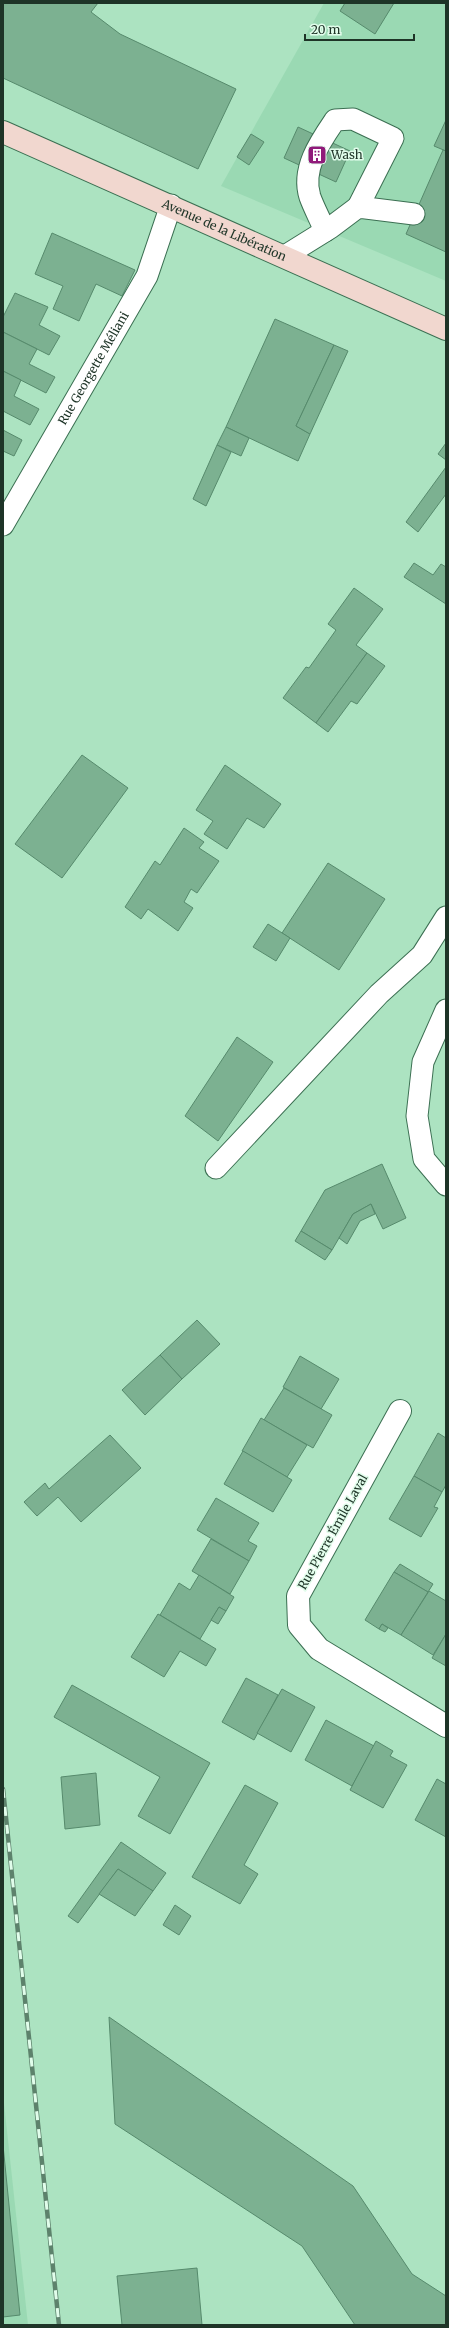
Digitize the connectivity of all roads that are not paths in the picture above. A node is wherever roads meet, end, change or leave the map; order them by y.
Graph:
1 (3, 132) edge
2 (171, 205) junction
3 (358, 207) junction
4 (414, 214) dead end
5 (325, 231) junction
6 (284, 256) junction
7 (446, 329) edge
8 (3, 525) edge
9 (446, 917) edge
10 (446, 1010) edge
11 (216, 1168) dead end
12 (446, 1185) edge
13 (400, 1411) dead end
14 (446, 1726) edge

1 - 2 main road, Avenue de la Libération
2 - 6 main road, Avenue de la Libération
2 - 8 lane, Rue Georgette Méliani
3 - 4 lane
3 - 5 lane
3 - 5 lane
5 - 6 lane
6 - 7 main road, Avenue de la Libération
9 - 11 lane
10 - 12 lane
13 - 14 street, Rue Pierre Émile Laval

